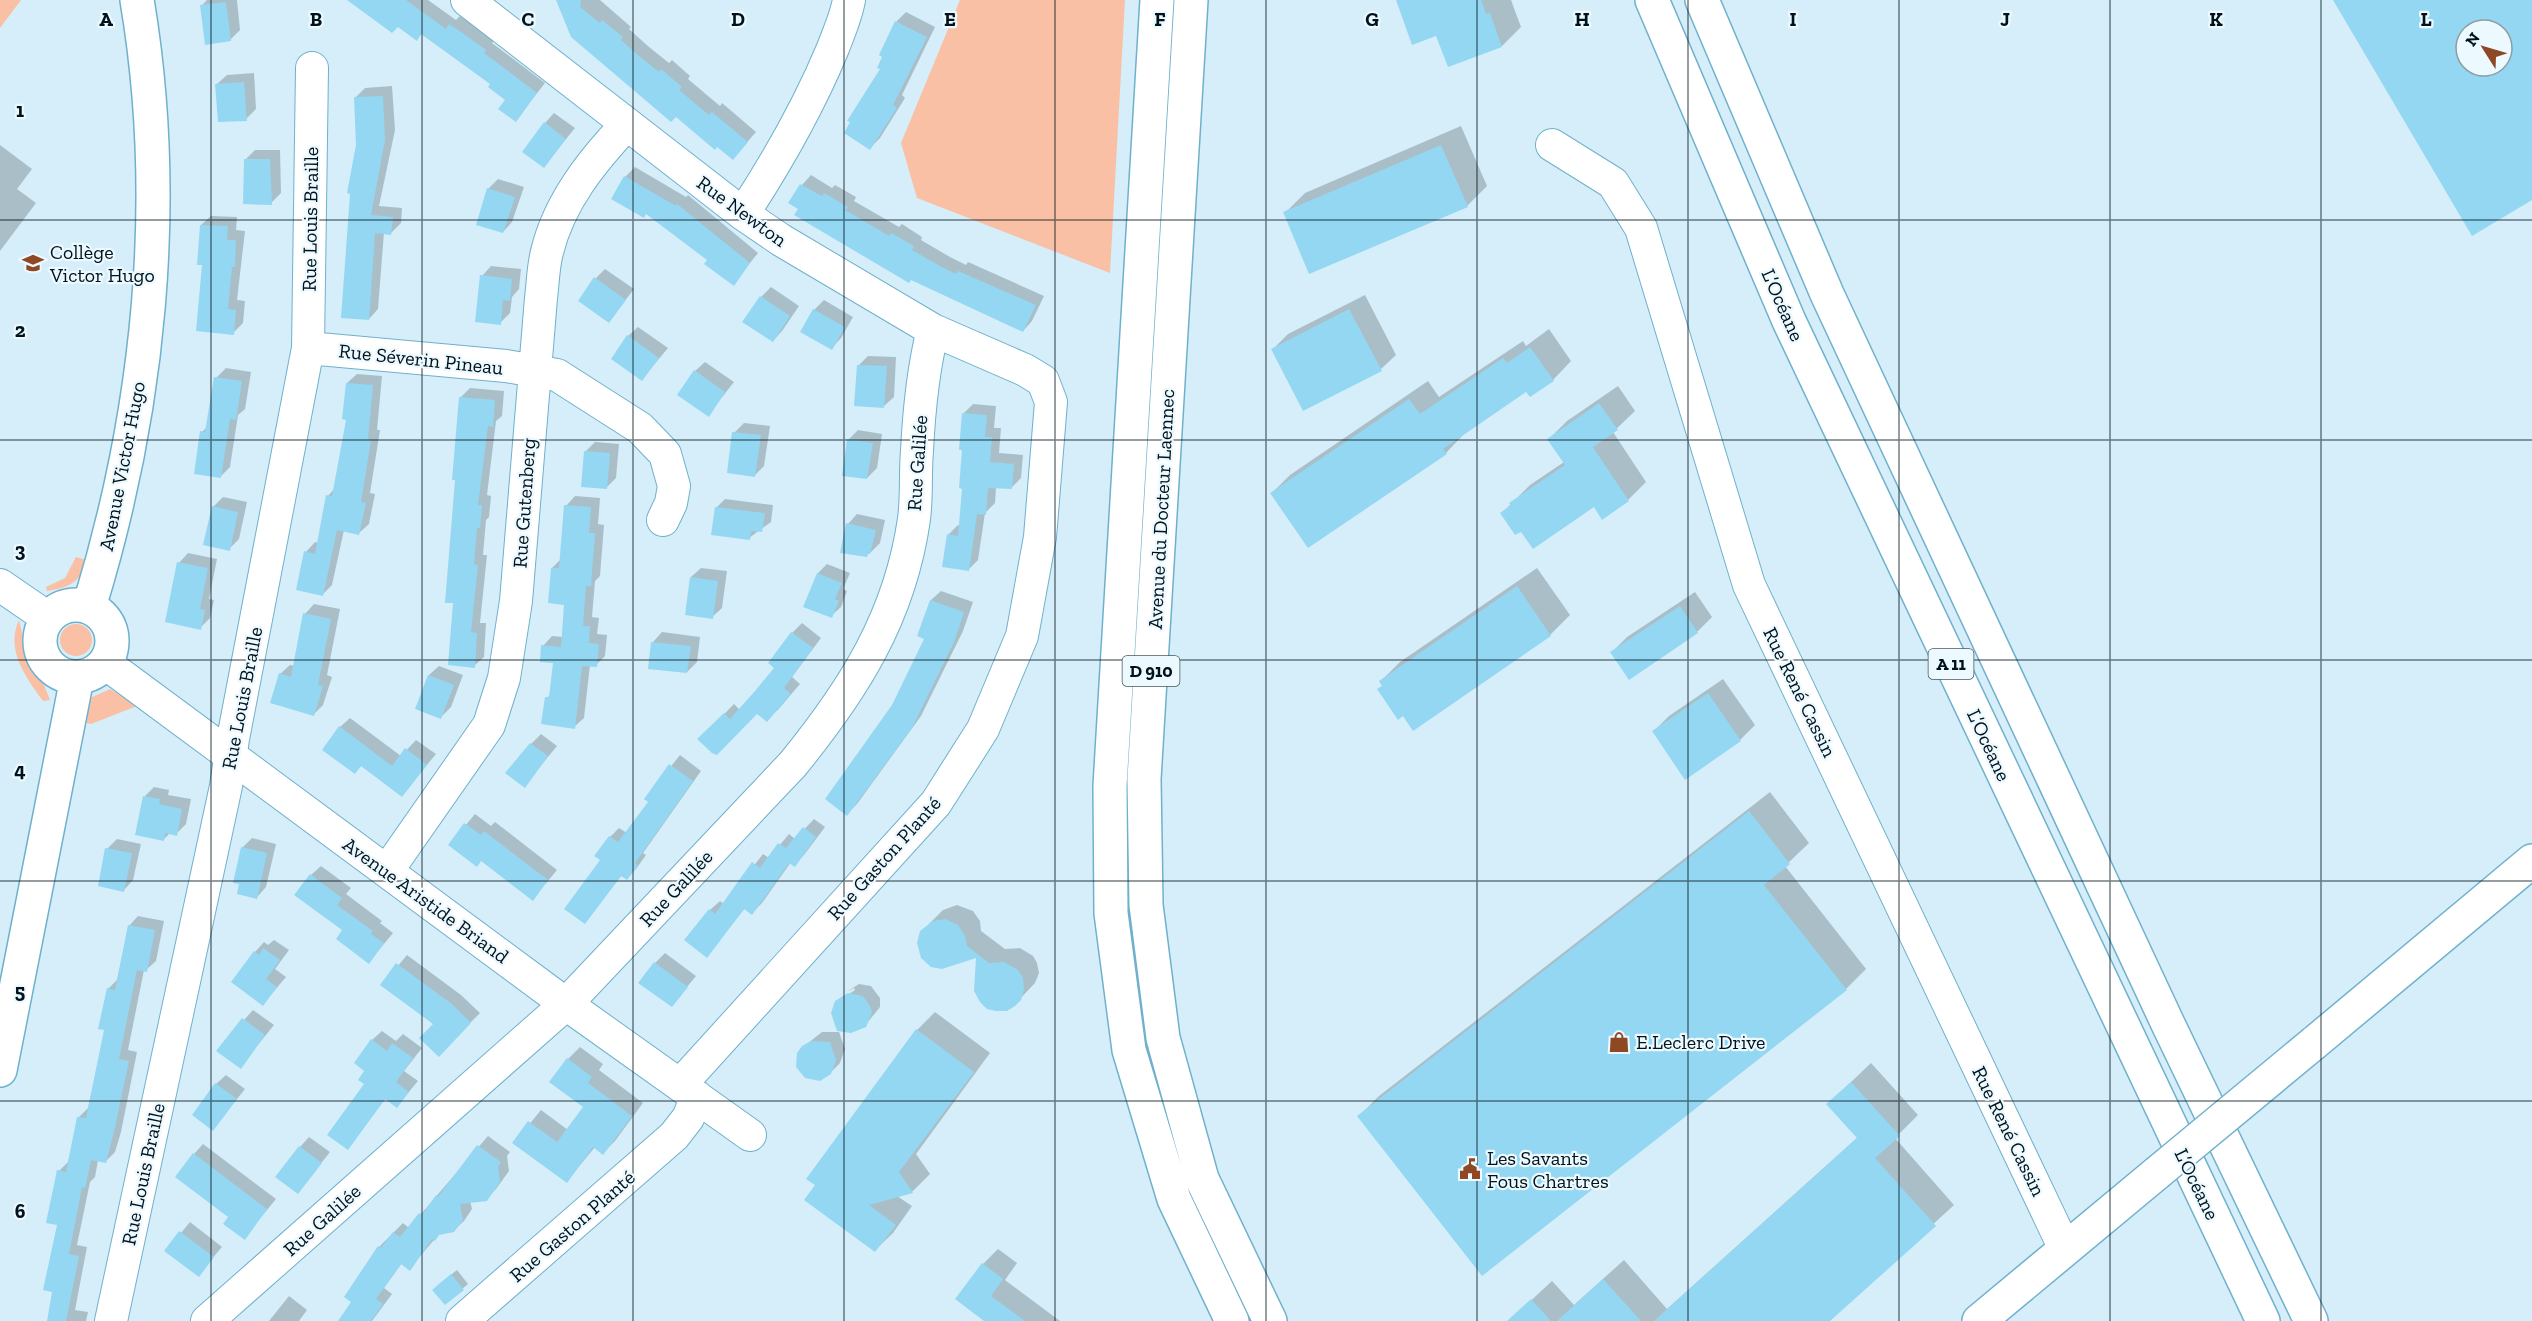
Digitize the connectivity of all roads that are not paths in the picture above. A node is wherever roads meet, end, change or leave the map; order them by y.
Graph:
1 (137, 0) edge
2 (467, 0) edge
3 (849, 0) edge
4 (1157, 0) edge
5 (1191, 0) edge
6 (1652, 0) edge
7 (1702, 0) edge
8 (312, 68) dead end
9 (627, 124) junction
10 (1552, 145) dead end
11 (742, 214) junction
12 (933, 330) junction
13 (308, 348) junction
14 (534, 372) junction
15 (1043, 381) joint
16 (663, 520) dead end
17 (0, 585) edge
18 (89, 607) junction
19 (48, 618) junction
20 (105, 663) junction
21 (77, 678) junction
22 (230, 755) junction
23 (2532, 861) edge
24 (387, 871) junction
25 (566, 1004) junction
26 (0, 1070) edge
27 (688, 1091) junction
28 (750, 1135) dead end
29 (2065, 1249) junction
30 (111, 1321) edge
31 (207, 1321) edge
32 (462, 1321) edge
33 (1232, 1321) edge
34 (1270, 1321) edge
35 (1979, 1321) edge
36 (2263, 1321) edge
37 (2311, 1321) edge

1 - 18 main road, Avenue Victor Hugo
2 - 9 street, Rue Newton
3 - 11 street
4 - 33 main road, Avenue du Docteur Laennec / D 910
5 - 34 main road, Avenue du Docteur Laennec / D 910
6 - 36 main road, L’Océane / A 11
7 - 37 main road, A 11
8 - 13 street, Rue Louis Braille
9 - 11 street, Rue Newton
9 - 14 street, Rue Gutenberg
10 - 29 street, Rue René Cassin
11 - 12 street, Rue Newton
12 - 15 street, Rue Newton
12 - 25 street, Rue Galilée
13 - 14 street, Rue Séverin Pineau
13 - 22 street, Rue Louis Braille
14 - 16 street, Rue Séverin Pineau
14 - 24 street, Rue Gutenberg
15 - 27 street, Rue Gaston Planté
17 - 19 street
18 - 19 main road
18 - 20 main road
19 - 21 main road
20 - 21 main road
20 - 22 street, Avenue Aristide Briand
21 - 26 main road
22 - 24 street, Avenue Aristide Briand
22 - 30 street, Rue Louis Braille
23 - 29 main road, bridge
24 - 25 street, Avenue Aristide Briand
25 - 27 street, Avenue Aristide Briand
25 - 31 street, Rue Galilée
27 - 28 street, Avenue Aristide Briand
27 - 32 street, Rue Gaston Planté
29 - 35 main road

